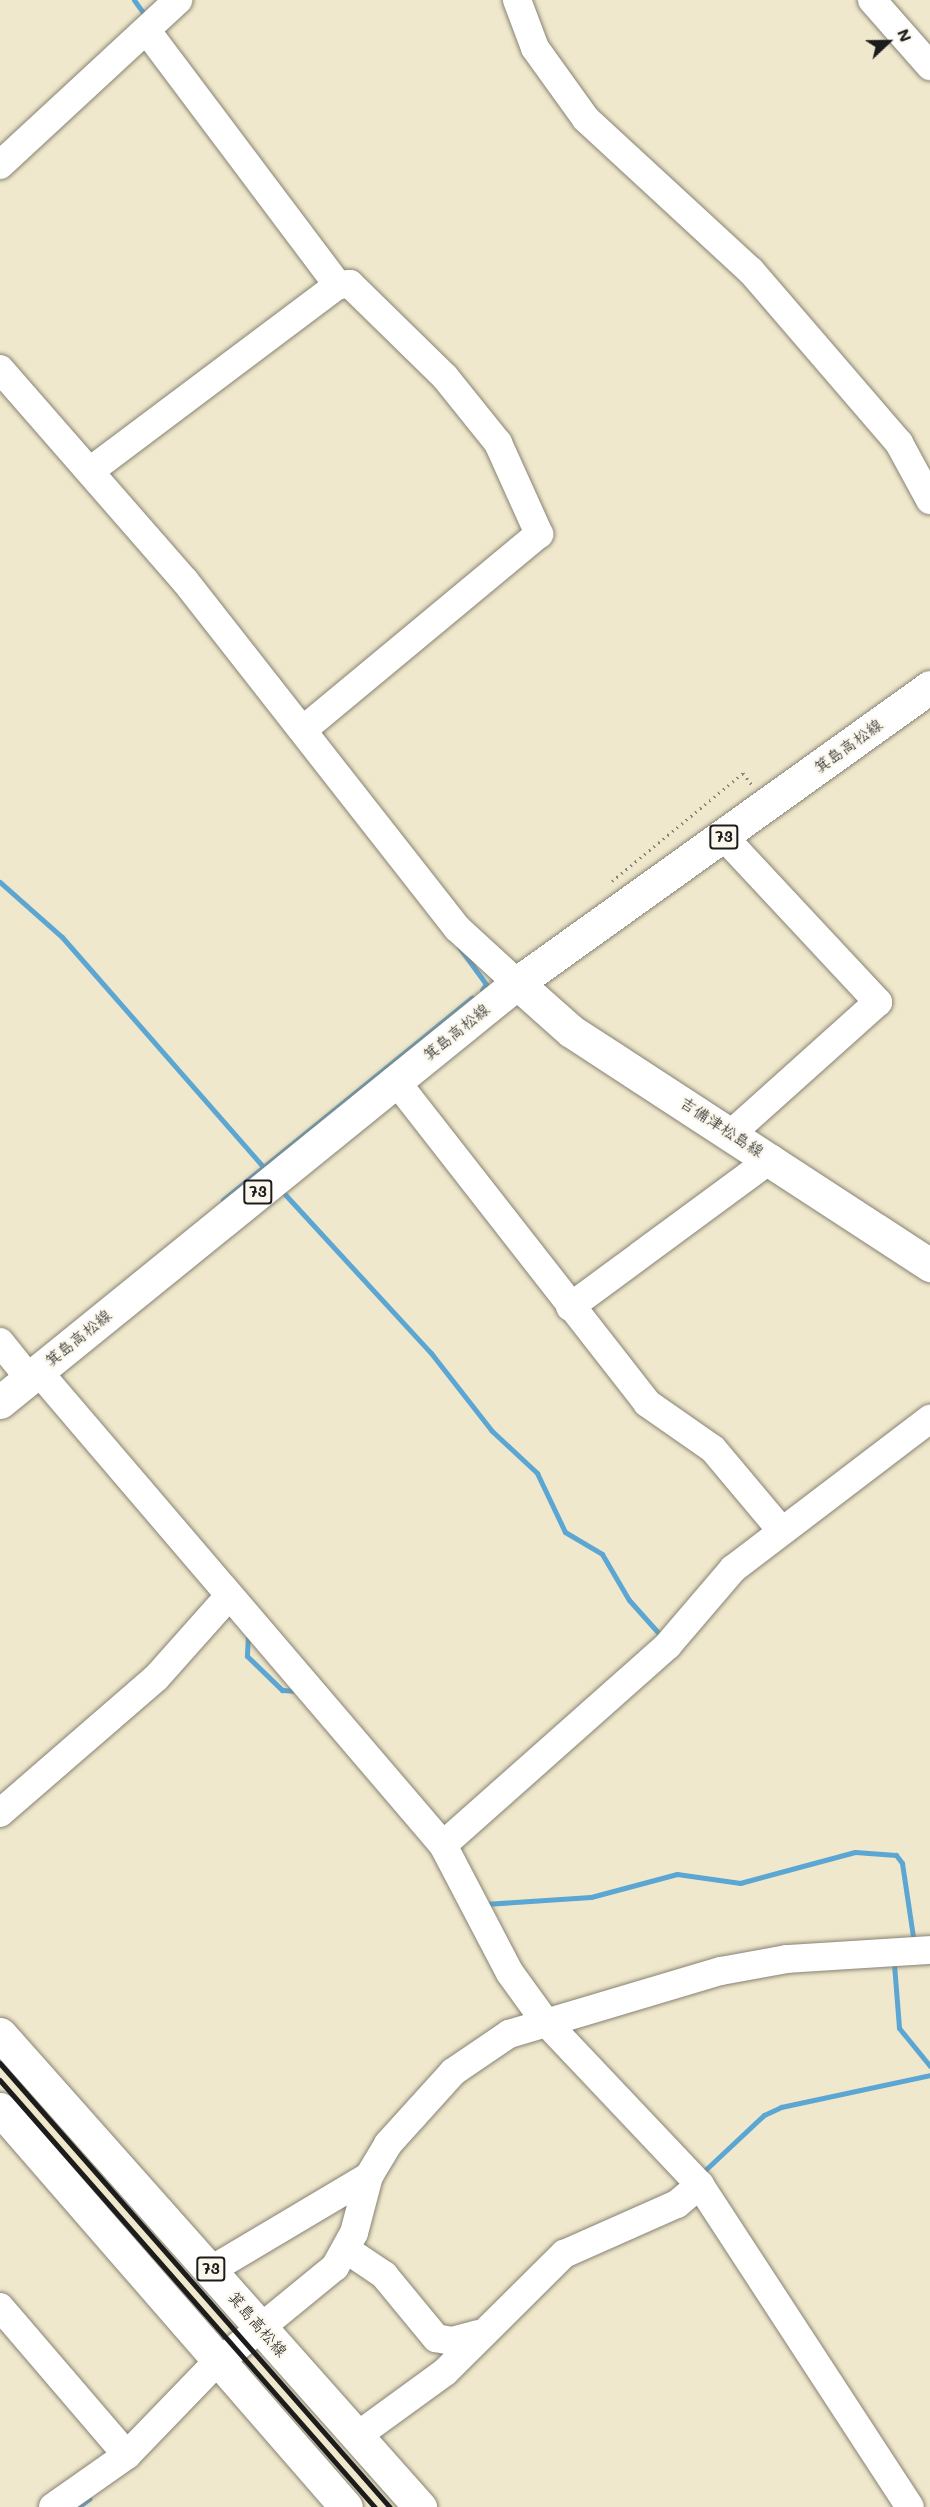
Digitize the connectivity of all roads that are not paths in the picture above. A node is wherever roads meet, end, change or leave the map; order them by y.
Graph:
1 (178, 0) edge
2 (517, 0) edge
3 (872, 0) edge
4 (147, 31) junction
5 (930, 66) edge
6 (0, 165) edge
7 (338, 285) junction
8 (0, 369) edge
9 (90, 471) junction
10 (930, 500) edge
11 (930, 687) edge
12 (303, 730) junction
13 (724, 837) junction
14 (517, 983) junction
15 (395, 1080) junction
16 (732, 1133) junction
17 (771, 1159) junction
18 (930, 1266) edge
19 (570, 1307) junction
20 (0, 1342) edge
21 (27, 1371) junction
22 (0, 1402) edge
23 (930, 1419) edge
24 (781, 1530) junction
25 (225, 1601) junction
26 (0, 1813) edge
27 (442, 1845) junction
28 (920, 1952) edge
29 (544, 2020) junction
30 (0, 2034) edge
31 (0, 2109) edge
32 (369, 2176) junction
33 (694, 2178) junction
34 (347, 2250) junction
35 (212, 2270) junction
36 (0, 2307) edge
37 (260, 2326) junction
38 (478, 2334) junction
39 (220, 2360) junction
40 (357, 2436) junction
41 (127, 2455) junction
42 (52, 2507) edge
43 (346, 2507) edge
44 (420, 2507) edge
45 (910, 2507) edge

1 - 4 street
2 - 10 street
3 - 5 street
4 - 6 street
4 - 7 street
7 - 9 street
7 - 12 street
8 - 9 street
9 - 12 street
11 - 13 main road, 箕島高松線 / 73
12 - 14 street
13 - 14 main road, 箕島高松線 / 73
13 - 16 street
14 - 15 main road, 箕島高松線 / 73
14 - 16 main road, 吉備津松島線
15 - 19 street
15 - 21 main road, 箕島高松線 / 73
16 - 17 main road, 吉備津松島線
17 - 18 main road, 吉備津松島線
17 - 19 street
19 - 24 street
20 - 21 street
21 - 22 main road, 箕島高松線 / 73
21 - 25 street
23 - 24 street
24 - 27 street
25 - 26 street
25 - 27 street
27 - 29 street
28 - 29 street
29 - 32 street
29 - 33 street
30 - 35 main road, 箕島高松線 / 73
31 - 39 main road
32 - 34 street
32 - 35 street
33 - 38 street
33 - 45 street
34 - 37 street
34 - 38 street
35 - 37 main road, 箕島高松線 / 73
36 - 41 street
37 - 39 street
37 - 40 main road, 箕島高松線 / 73
38 - 40 street
39 - 41 street
39 - 43 main road
40 - 44 main road, 箕島高松線 / 73
41 - 42 street

